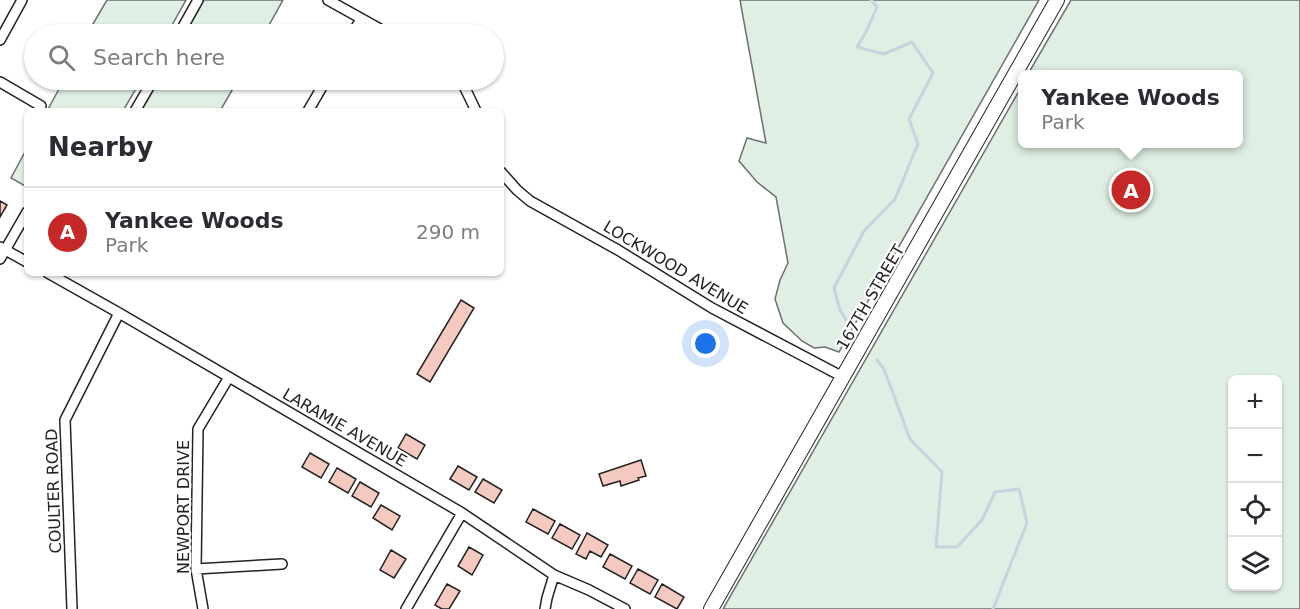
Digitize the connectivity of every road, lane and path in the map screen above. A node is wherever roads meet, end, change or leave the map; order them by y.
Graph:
1 (22, 0) edge
2 (198, 0) edge
3 (328, 0) edge
4 (1057, 0) edge
5 (361, 19) junction
6 (185, 24) edge
7 (358, 24) edge
8 (370, 24) edge
9 (0, 40) edge
10 (0, 82) edge
11 (147, 90) edge
12 (320, 90) edge
13 (466, 90) edge
14 (41, 106) dead end
15 (137, 108) edge
16 (310, 108) edge
17 (474, 108) edge
18 (504, 175) edge
19 (24, 216) edge
20 (3, 248) edge
21 (0, 259) edge
22 (24, 260) edge
23 (53, 276) edge
24 (119, 313) junction
25 (229, 377) junction
26 (843, 377) junction
27 (462, 513) junction
28 (282, 564) dead end
29 (196, 569) junction
30 (554, 575) junction
31 (72, 609) edge
32 (203, 609) edge
33 (406, 609) edge
34 (546, 609) edge
35 (625, 609) edge
36 (711, 609) edge

1 - 9 street
2 - 6 street
3 - 5 street
4 - 26 main road, 167TH STREET
5 - 7 street
5 - 8 street
10 - 14 street
11 - 15 street
12 - 16 street
13 - 17 street
18 - 26 street, LOCKWOOD AVENUE
19 - 20 street
20 - 21 street
20 - 22 street
23 - 24 street, LARAMIE AVENUE
24 - 25 street, LARAMIE AVENUE
24 - 31 street, COULTER ROAD
25 - 27 street, LARAMIE AVENUE
25 - 29 street, NEWPORT DRIVE
26 - 36 main road, 167TH STREET
27 - 30 street, LARAMIE AVENUE
27 - 33 street
28 - 29 street
29 - 32 street, NEWPORT DRIVE
30 - 34 street
30 - 35 street, LARAMIE AVENUE

